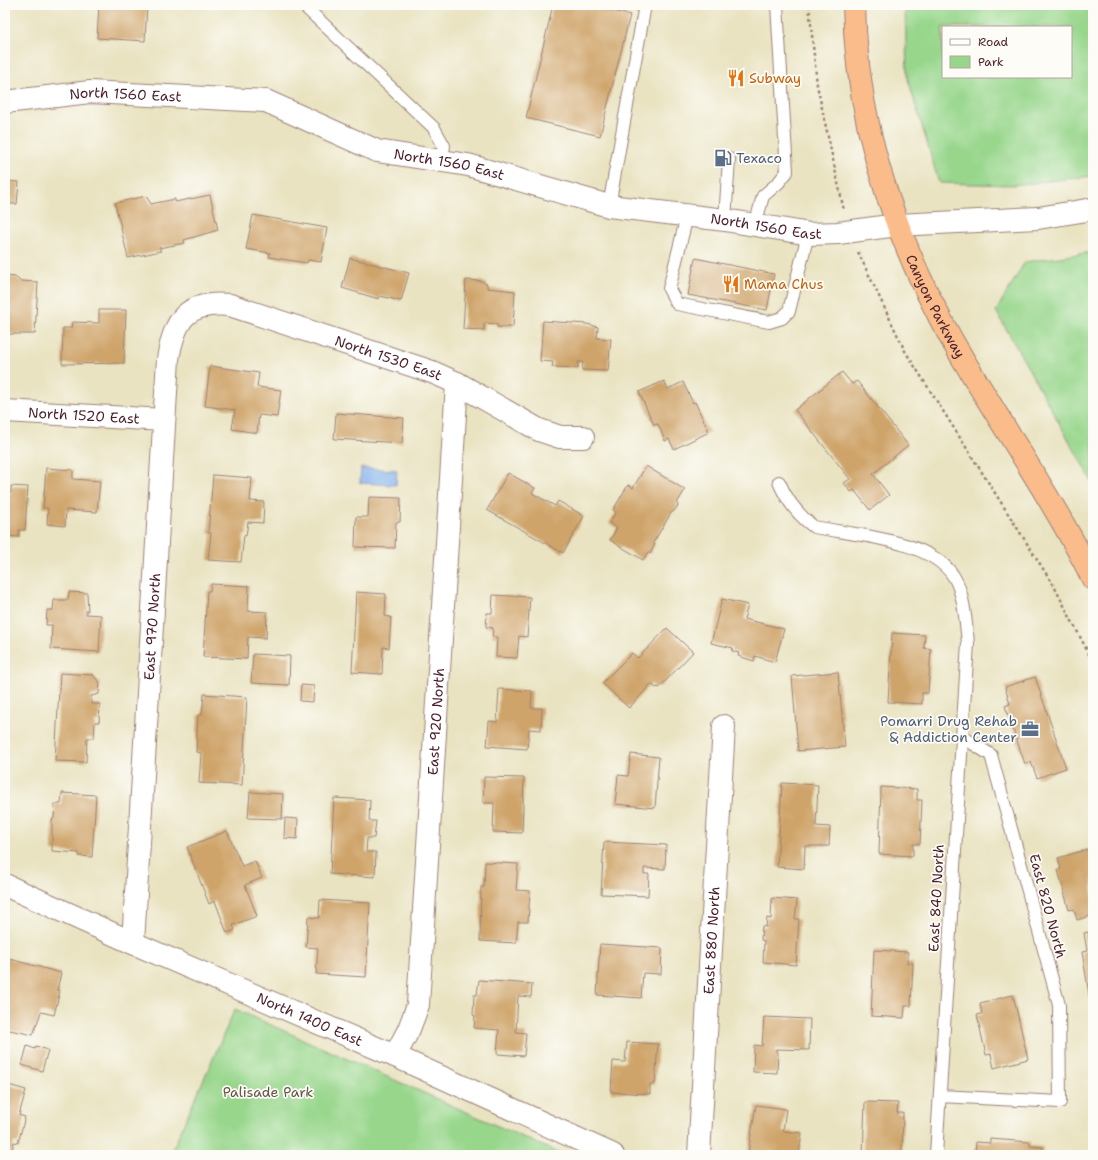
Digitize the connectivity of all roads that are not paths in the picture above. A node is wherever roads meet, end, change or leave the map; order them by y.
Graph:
1 (303, 5) edge
2 (645, 5) edge
3 (776, 5) edge
4 (854, 5) edge
5 (5, 102) edge
6 (729, 159) dead end
7 (441, 161) junction
8 (609, 206) junction
9 (1093, 208) edge
10 (687, 216) junction
11 (725, 220) junction
12 (755, 225) junction
13 (897, 225) junction
14 (808, 234) junction
15 (187, 314) joint
16 (457, 383) junction
17 (5, 411) edge
18 (164, 420) junction
19 (583, 437) dead end
20 (779, 482) dead end
21 (1093, 579) edge
22 (724, 726) dead end
23 (961, 736) junction
24 (5, 885) edge
25 (133, 943) junction
26 (395, 1056) junction
27 (940, 1096) junction
28 (613, 1155) edge
29 (699, 1155) edge
30 (936, 1155) edge

1 - 7 lane
2 - 8 lane
3 - 12 lane
4 - 13 highway, Canyon Parkway
5 - 7 street, North 1560 East
6 - 11 lane
7 - 8 street, North 1560 East
8 - 10 street, North 1560 East
9 - 13 street, North 1560 East
10 - 11 street, North 1560 East
10 - 14 lane
11 - 12 street, North 1560 East
12 - 14 street, North 1560 East
13 - 14 street, North 1560 East
13 - 21 highway, Canyon Parkway
15 - 16 street, North 1530 East
15 - 18 street, East 970 North
16 - 19 street, North 1530 East
16 - 26 street, East 920 North
17 - 18 street, North 1520 East
18 - 25 street, East 970 North
20 - 23 lane, East 840 North
22 - 29 street, East 880 North
23 - 27 lane, East 840 North
23 - 27 lane, East 820 North
24 - 25 street, North 1400 East
25 - 26 street, North 1400 East
26 - 28 street, North 1400 East
27 - 30 lane, East 840 North

